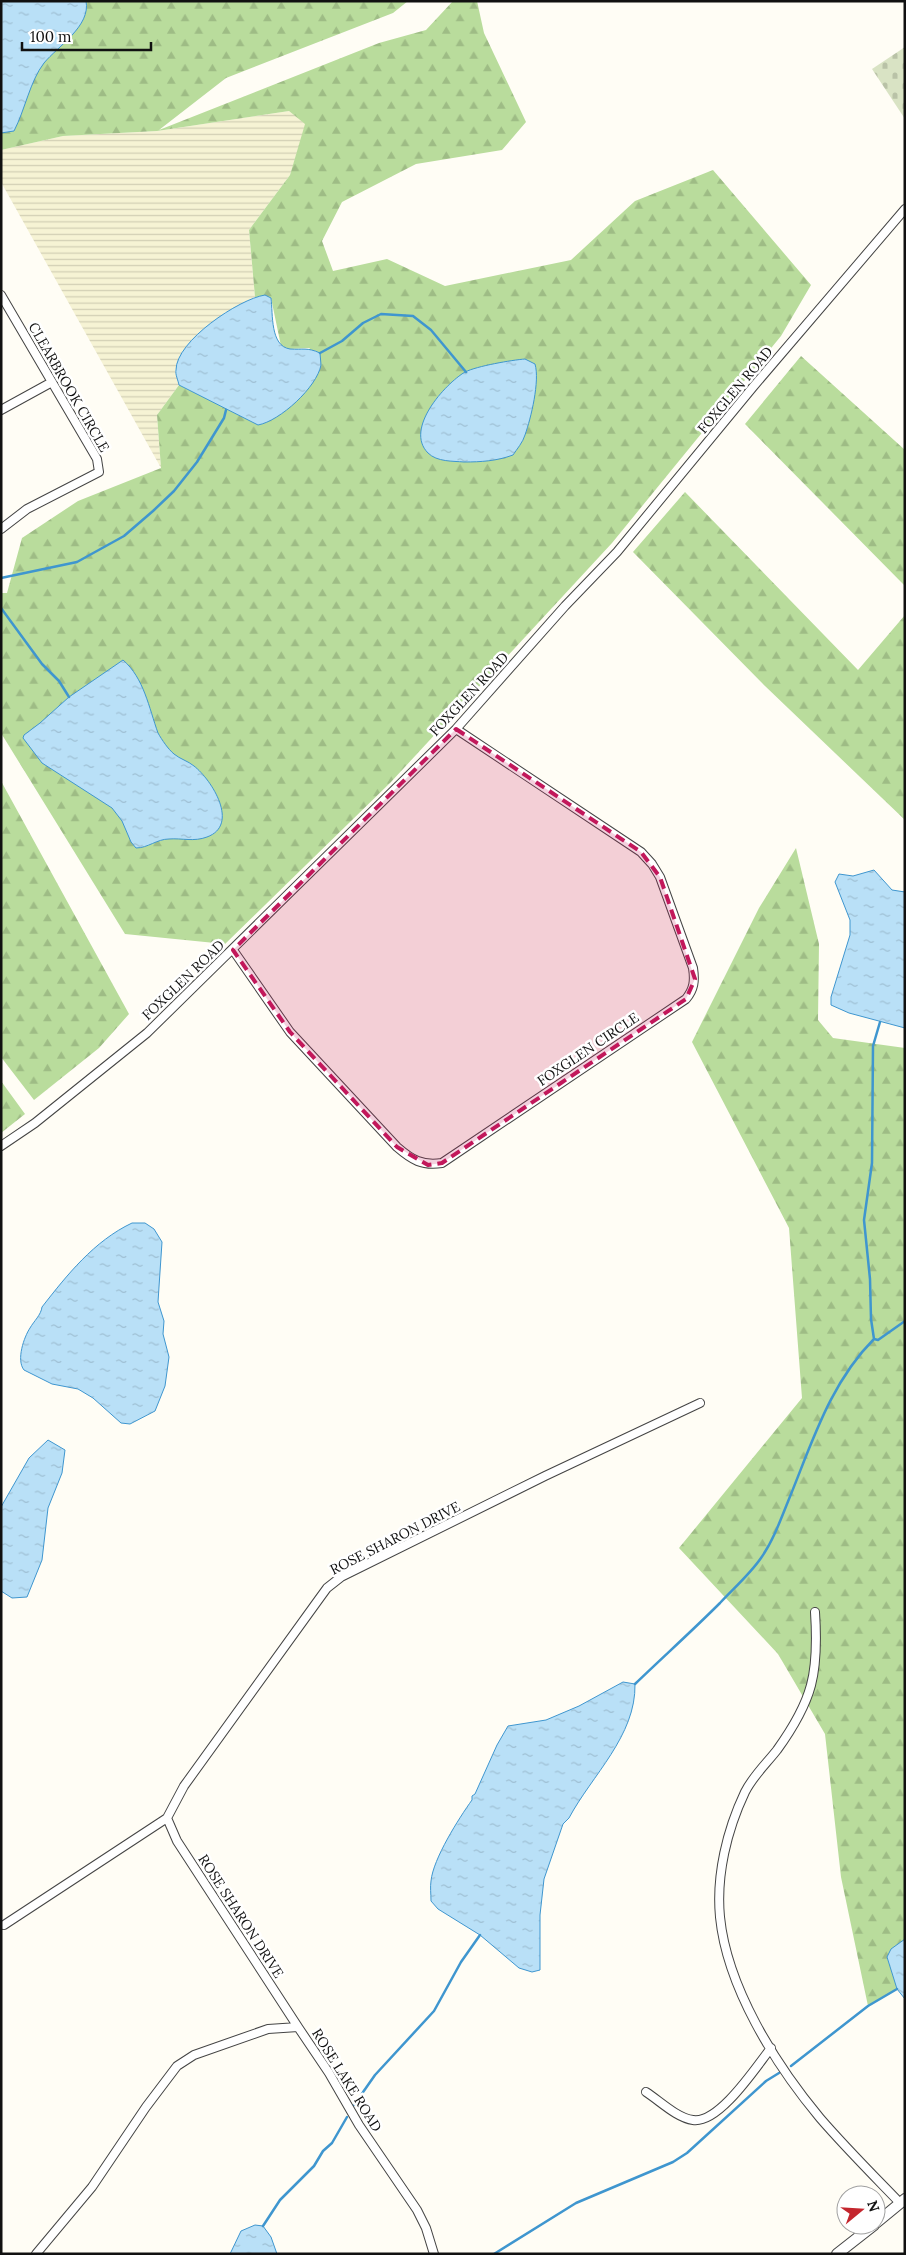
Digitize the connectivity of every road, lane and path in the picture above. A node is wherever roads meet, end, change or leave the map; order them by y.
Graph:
1 (905, 209) edge
2 (1, 296) edge
3 (52, 382) junction
4 (1, 410) edge
5 (1, 530) edge
6 (456, 729) junction
7 (233, 950) junction
8 (1, 1146) edge
9 (700, 1403) dead end
10 (815, 1612) dead end
11 (167, 1818) junction
12 (4, 1925) dead end
13 (298, 2027) junction
14 (771, 2048) junction
15 (646, 2092) dead end
16 (902, 2201) edge
17 (886, 2215) edge
18 (861, 2235) edge
19 (36, 2254) edge
20 (434, 2254) edge
21 (837, 2254) edge

1 - 6 street, FOXGLEN ROAD
2 - 3 street, CLEARBROOK CIRCLE
3 - 4 street
3 - 5 street, CLEARBROOK CIRCLE
6 - 7 street, FOXGLEN ROAD
6 - 7 street, FOXGLEN CIRCLE
7 - 8 street, FOXGLEN ROAD
9 - 11 street, ROSE SHARON DRIVE
10 - 14 street
11 - 12 street, ROSE SHARON DRIVE
11 - 13 street, ROSE SHARON DRIVE
13 - 19 street, ROSE LAKE ROAD
13 - 20 street, ROSE LAKE ROAD
14 - 15 street
14 - 16 street
16 - 17 street
18 - 21 street

